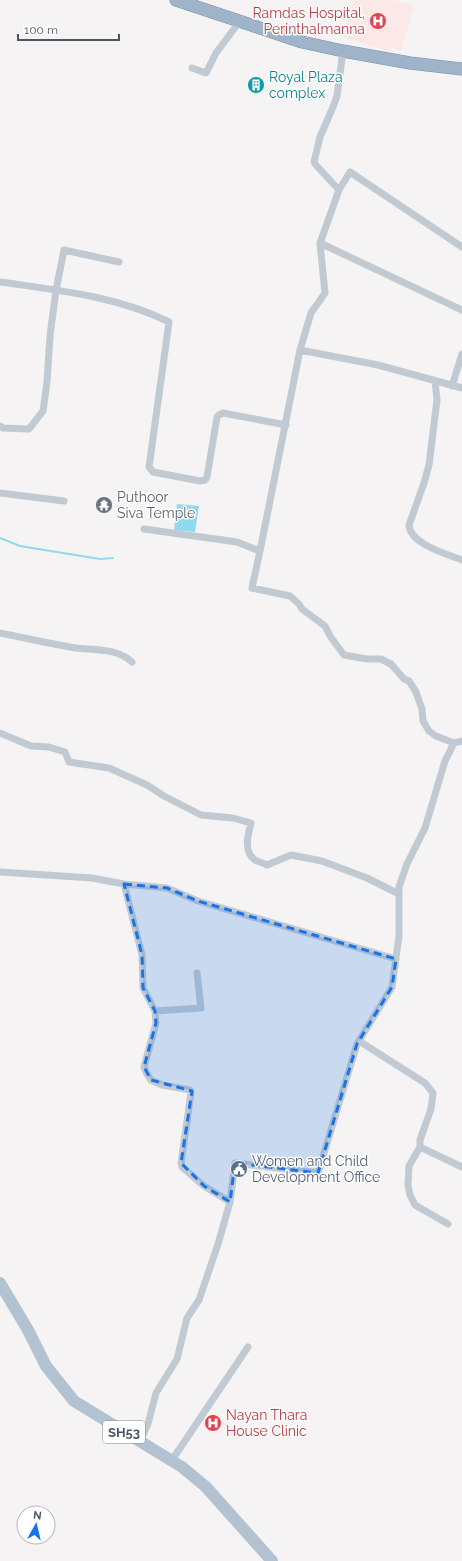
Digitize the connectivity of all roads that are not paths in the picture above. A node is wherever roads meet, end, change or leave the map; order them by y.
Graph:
1 (176, 0) edge
2 (240, 21) junction
3 (342, 51) junction
4 (192, 68) dead end
5 (462, 69) edge
6 (339, 190) junction
7 (320, 243) junction
8 (462, 247) edge
9 (119, 262) dead end
10 (0, 282) edge
11 (56, 290) junction
12 (462, 310) edge
13 (300, 350) junction
14 (462, 354) edge
15 (435, 381) junction
16 (452, 386) junction
17 (462, 388) edge
18 (286, 425) junction
19 (0, 426) edge
20 (0, 493) edge
21 (64, 501) dead end
22 (144, 529) dead end
23 (260, 546) junction
24 (462, 560) edge
25 (0, 633) edge
26 (132, 662) dead end
27 (0, 733) edge
28 (462, 741) edge
29 (454, 744) junction
30 (0, 872) edge
31 (124, 884) junction
32 (399, 894) junction
33 (396, 959) junction
34 (197, 973) dead end
35 (155, 1011) junction
36 (359, 1041) junction
37 (420, 1148) junction
38 (462, 1167) edge
39 (230, 1202) junction
40 (448, 1224) dead end
41 (0, 1283) edge
42 (248, 1347) dead end
43 (140, 1441) junction
44 (172, 1460) junction
45 (272, 1561) edge

1 - 2 highway
2 - 3 highway
2 - 4 street
3 - 5 highway
3 - 6 street
6 - 7 street
6 - 8 street
7 - 12 street
7 - 13 street
9 - 11 street
10 - 11 street
11 - 18 street
11 - 19 street
13 - 15 street
13 - 18 street
14 - 16 street
15 - 16 street
15 - 24 street
16 - 17 street
18 - 23 street
20 - 21 street
22 - 23 street
23 - 29 street
25 - 26 street
27 - 32 street
28 - 29 street
29 - 32 street
30 - 31 street
31 - 33 street
31 - 35 street
32 - 33 street
33 - 36 street
34 - 35 street
35 - 39 street
36 - 37 street
36 - 39 street
37 - 38 street
37 - 40 street
39 - 43 street
41 - 43 main road, SH53
42 - 44 street
43 - 44 main road, SH53
44 - 45 main road, SH53

